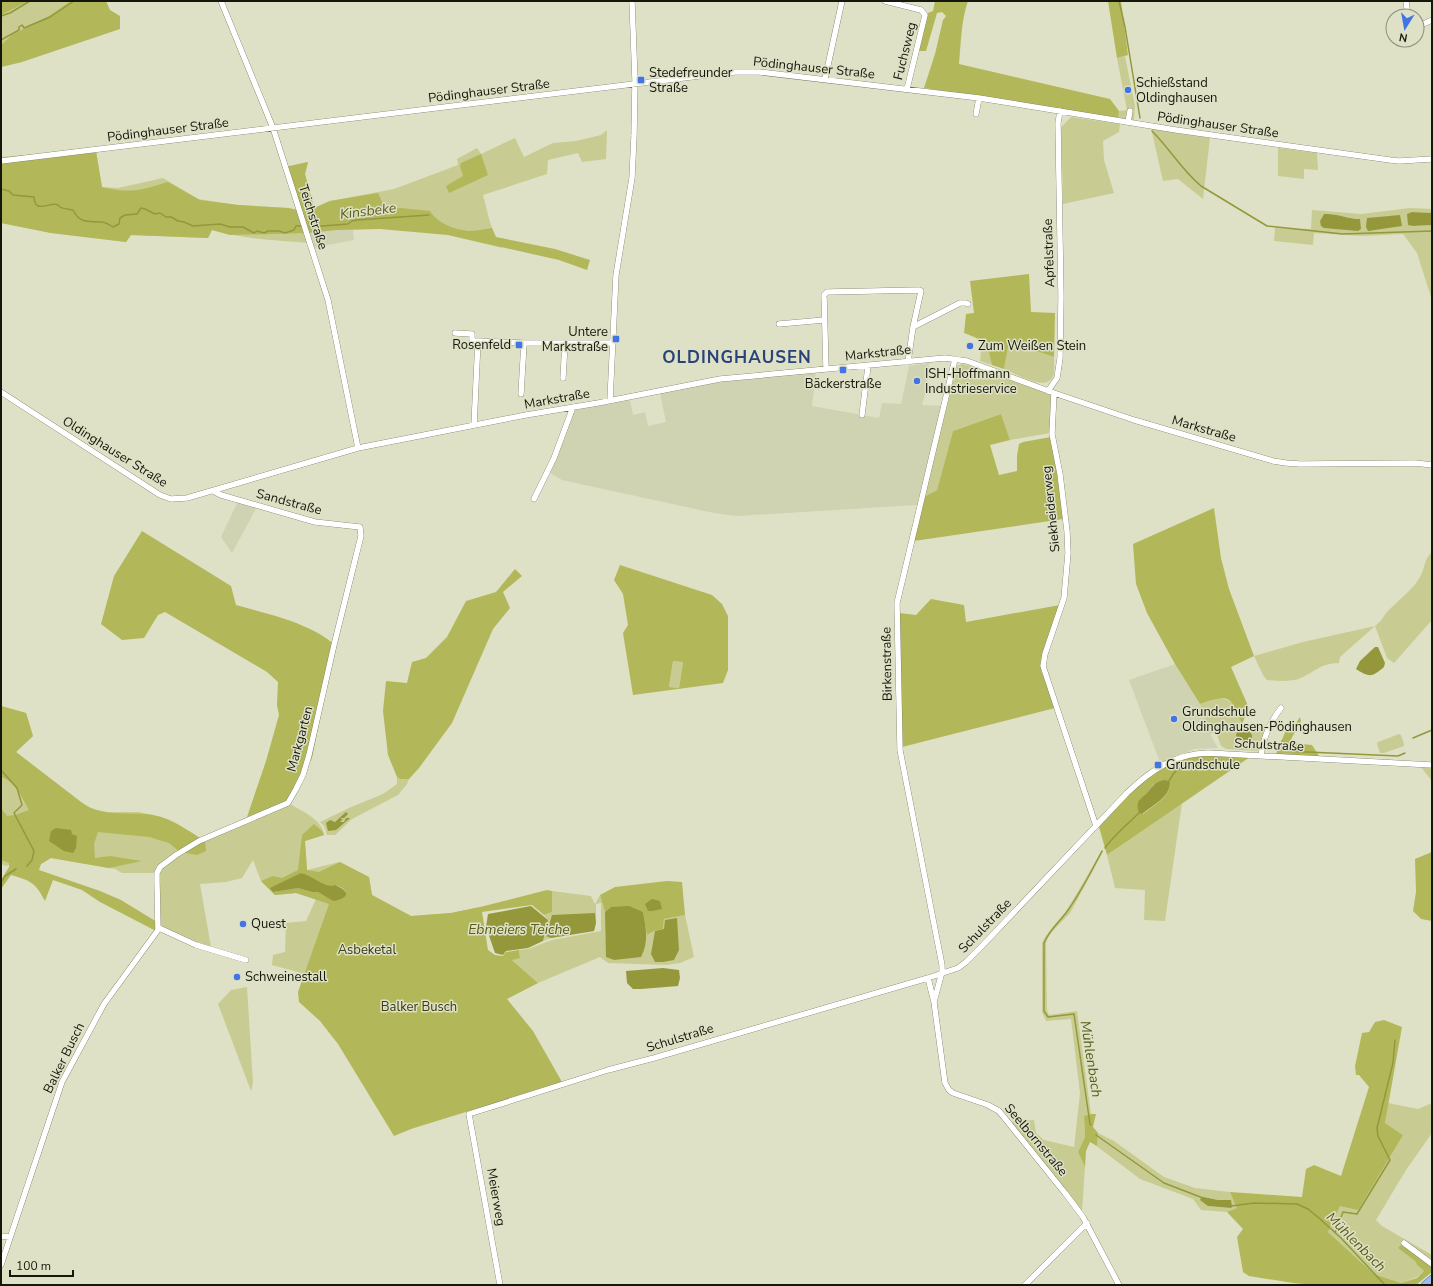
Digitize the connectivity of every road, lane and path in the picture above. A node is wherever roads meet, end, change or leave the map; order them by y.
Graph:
1 (221, 1) edge
2 (632, 1) edge
3 (842, 1) edge
4 (885, 1) edge
5 (826, 79) junction
6 (634, 84) junction
7 (907, 89) junction
8 (979, 98) junction
9 (1060, 111) junction
10 (1130, 111) dead end
11 (976, 114) dead end
12 (1128, 122) junction
13 (273, 128) junction
14 (1432, 159) edge
15 (1, 161) edge
16 (968, 304) dead end
17 (824, 320) junction
18 (779, 324) dead end
19 (913, 327) junction
20 (455, 333) dead end
21 (478, 341) junction
22 (524, 343) junction
23 (565, 343) junction
24 (613, 343) junction
25 (955, 359) junction
26 (908, 362) junction
27 (868, 366) junction
28 (826, 369) junction
29 (562, 378) dead end
30 (1, 392) edge
31 (1051, 392) junction
32 (521, 394) dead end
33 (610, 400) junction
34 (573, 407) junction
35 (862, 415) dead end
36 (474, 425) junction
37 (358, 448) junction
38 (318, 459) joint
39 (1432, 465) edge
40 (214, 491) junction
41 (534, 499) dead end
42 (360, 527) joint
43 (1281, 708) dead end
44 (1261, 756) junction
45 (1432, 765) edge
46 (1096, 826) junction
47 (158, 927) junction
48 (246, 960) dead end
49 (942, 972) junction
50 (928, 978) junction
51 (934, 1002) junction
52 (470, 1114) joint
53 (1087, 1223) junction
54 (1, 1236) edge
55 (10, 1237) junction
56 (1404, 1243) dead end
57 (1432, 1264) edge
58 (1, 1265) edge
59 (1432, 1279) edge
60 (500, 1285) edge
61 (1025, 1285) edge
62 (1119, 1285) edge
63 (1425, 1285) edge

1 - 13 street, Teichstraße
2 - 6 street
3 - 5 street
4 - 7 street, Fuchsweg
5 - 6 street, Pödinghauser Straße
5 - 7 street, Pödinghauser Straße
6 - 13 street, Pödinghauser Straße
6 - 24 street
7 - 8 street, Pödinghauser Straße
8 - 9 street, Pödinghauser Straße
8 - 11 street
9 - 12 street, Pödinghauser Straße
9 - 31 street, Apfelstraße
10 - 12 street
12 - 14 street, Pödinghauser Straße
13 - 15 street, Pödinghauser Straße
13 - 37 street, Teichstraße
16 - 19 street
17 - 18 street
17 - 19 street
17 - 28 street
19 - 26 street
20 - 21 street
21 - 22 street
21 - 36 street
22 - 23 street
22 - 32 street
23 - 24 street
23 - 29 street
24 - 33 street
25 - 26 street, Markstraße
25 - 31 street, Markstraße
25 - 49 street, Birkenstraße
26 - 27 street, Markstraße
27 - 28 street, Markstraße
27 - 35 street
28 - 33 street, Markstraße
30 - 40 street, Oldinghauser Straße
31 - 39 street, Markstraße
31 - 46 street, Siekheiderweg
33 - 34 street, Markstraße
34 - 36 street, Markstraße
34 - 41 street
36 - 37 street, Markstraße
37 - 38 street, Markstraße
38 - 40 street, Oldinghauser Straße
40 - 42 street, Sandstraße
42 - 47 street, Markgarten
43 - 44 street
44 - 45 street, Schulstraße
44 - 46 street, Schulstraße
46 - 49 street, Schulstraße
47 - 48 street
47 - 55 street, Balker Busch
49 - 50 street, Schulstraße
49 - 51 street, Seelbornstraße
50 - 51 street, Seelbornstraße
50 - 52 street, Schulstraße
51 - 53 street, Seelbornstraße
52 - 60 street, Meierweg
53 - 61 street
53 - 62 street, Seelbornstraße
54 - 55 street
55 - 58 street, Balker Busch
56 - 57 street
59 - 63 main road

